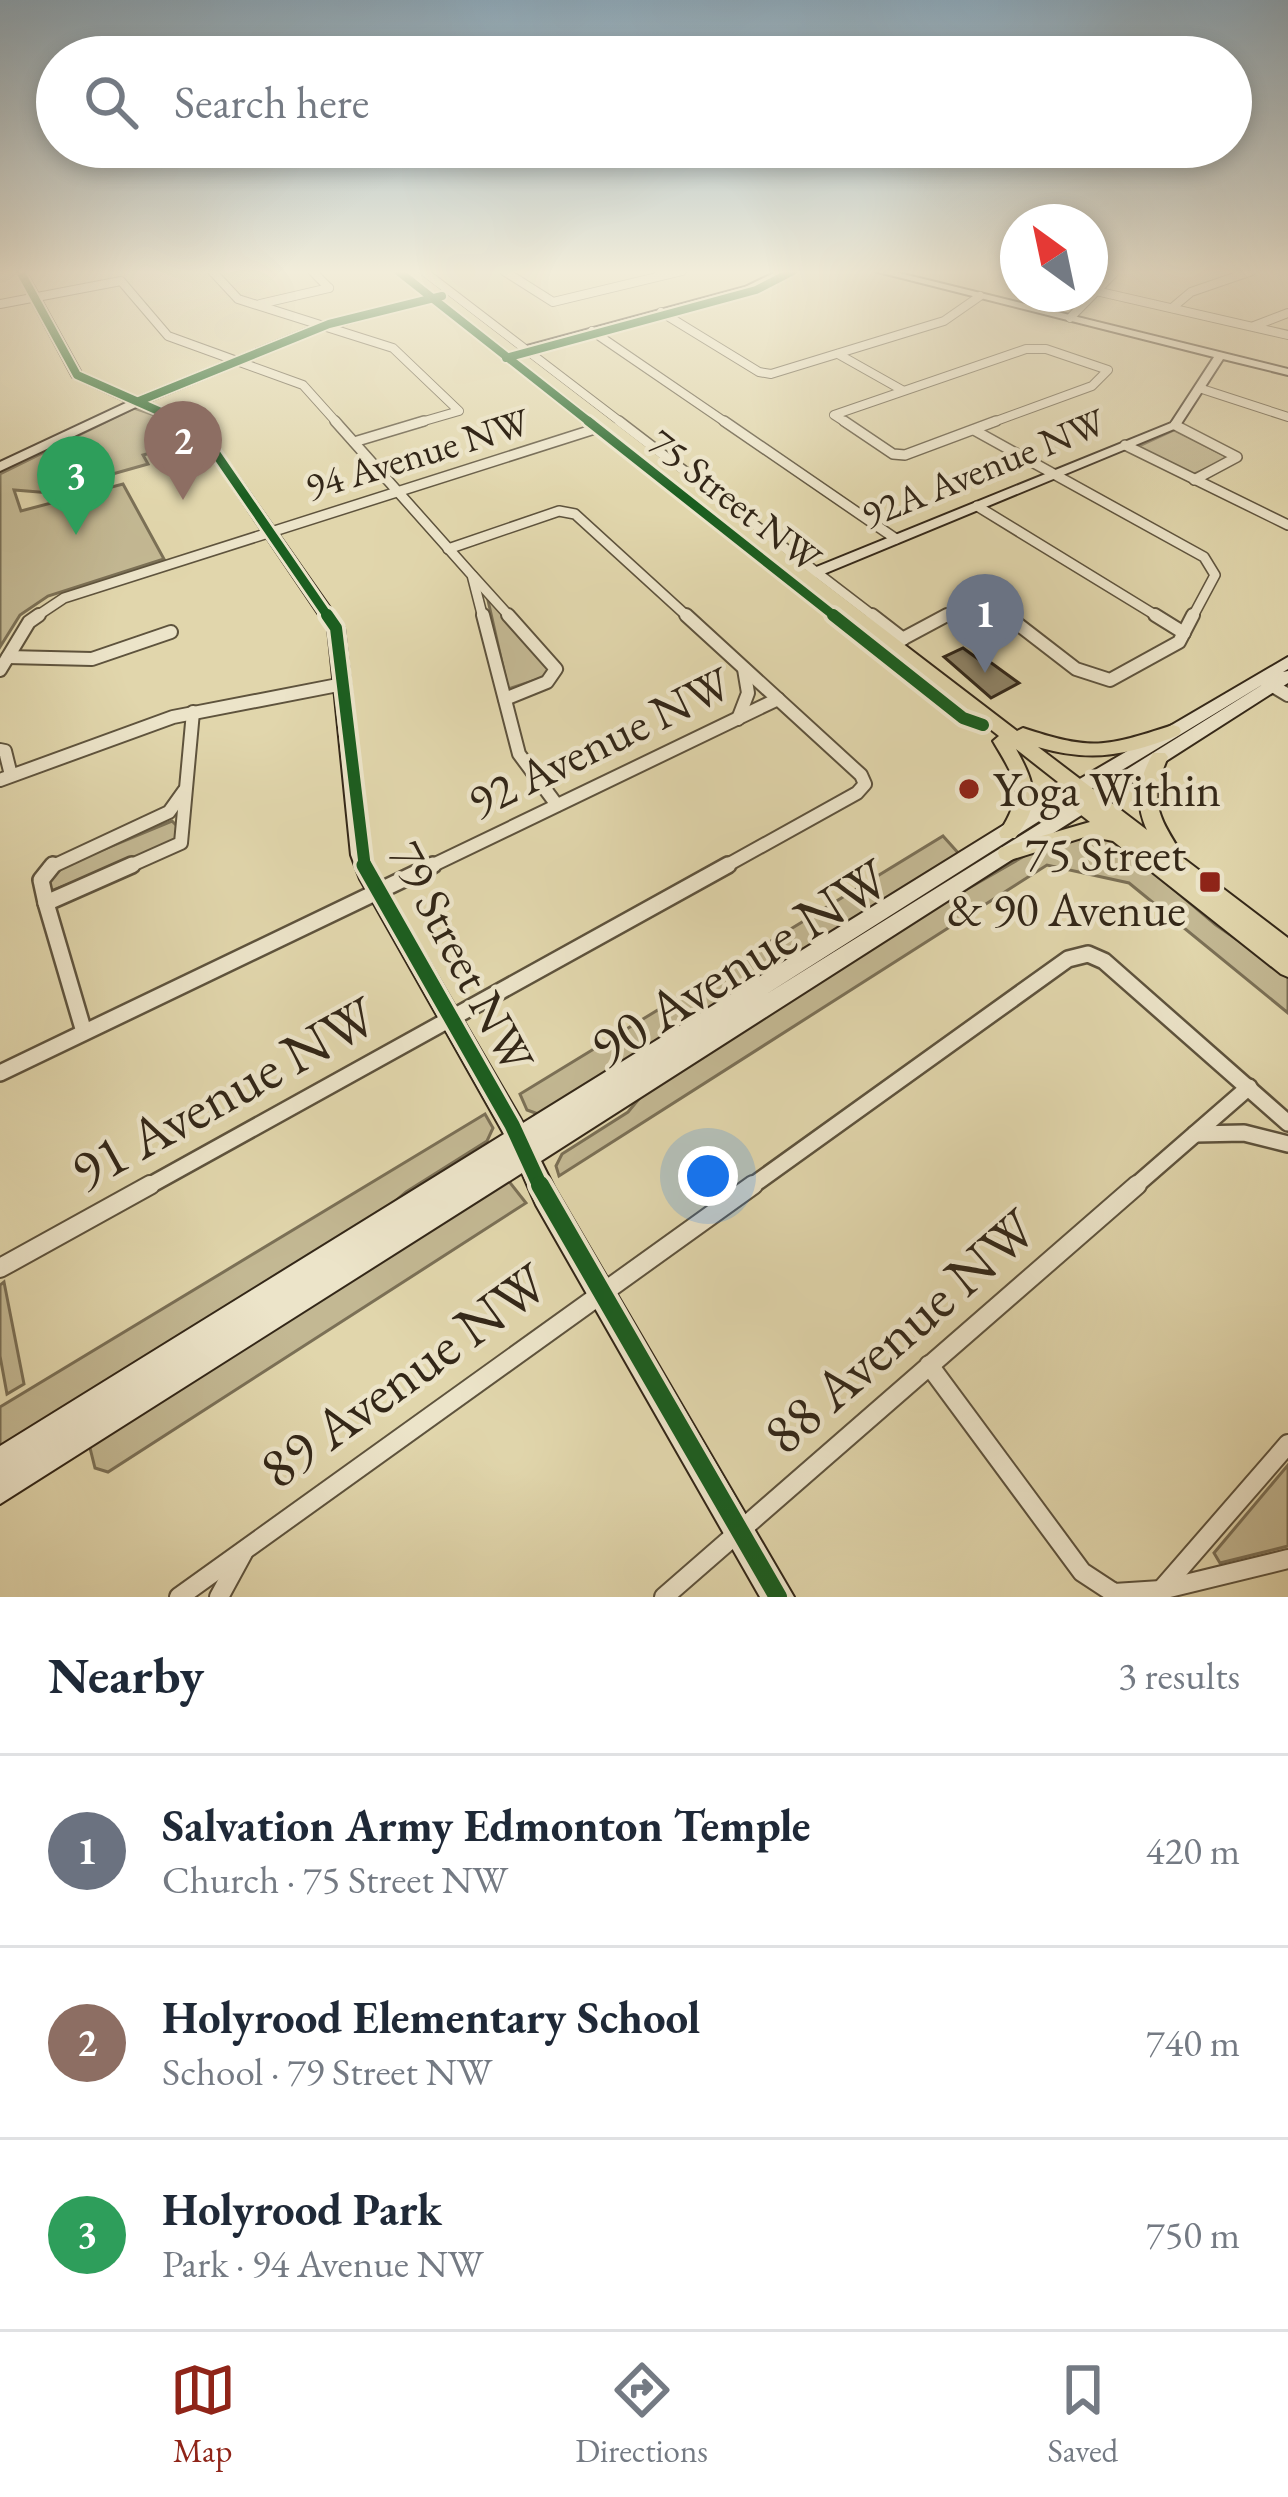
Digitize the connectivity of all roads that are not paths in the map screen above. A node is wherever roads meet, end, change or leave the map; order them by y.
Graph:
1 (61, 346) edge
2 (194, 346) edge
3 (276, 346) edge
4 (385, 346) edge
5 (498, 346) edge
6 (511, 346) edge
7 (513, 346) edge
8 (535, 346) edge
9 (613, 346) edge
10 (719, 346) edge
11 (865, 346) edge
12 (1185, 346) edge
13 (518, 350) junction
14 (838, 354) junction
15 (1221, 354) junction
16 (238, 361) junction
17 (1288, 372) edge
18 (1199, 388) junction
19 (902, 390) junction
20 (140, 401) junction
21 (1288, 417) edge
22 (1175, 425) junction
23 (602, 427) junction
24 (974, 430) junction
25 (354, 442) junction
26 (1125, 445) junction
27 (0, 467) edge
28 (1054, 474) junction
29 (1194, 480) junction
30 (397, 491) junction
31 (976, 506) junction
32 (1288, 525) edge
33 (269, 532) junction
34 (896, 539) junction
35 (448, 549) junction
36 (810, 574) junction
37 (472, 575) junction
38 (171, 632) dead end
39 (1184, 633) junction
40 (897, 642) junction
41 (8, 656) junction
42 (1288, 662) edge
43 (744, 668) junction
44 (0, 670) edge
45 (344, 684) junction
46 (1277, 684) edge
47 (505, 699) junction
48 (778, 700) junction
49 (193, 712) junction
50 (738, 718) junction
51 (987, 722) junction
52 (1173, 731) junction
53 (1002, 741) junction
54 (0, 750) edge
55 (1159, 757) junction
56 (6, 778) edge
57 (187, 787) junction
58 (1080, 797) junction
59 (557, 805) junction
60 (1008, 843) junction
61 (1130, 844) junction
62 (1203, 884) junction
63 (377, 892) junction
64 (46, 903) junction
65 (1288, 950) edge
66 (1288, 968) edge
67 (449, 1019) junction
68 (84, 1032) junction
69 (0, 1073) edge
70 (1249, 1088) junction
71 (1288, 1123) edge
72 (1194, 1134) junction
73 (1285, 1143) edge
74 (522, 1148) junction
75 (0, 1268) edge
76 (602, 1291) junction
77 (929, 1365) junction
78 (1288, 1444) edge
79 (0, 1463) edge
80 (0, 1489) edge
81 (740, 1530) junction
82 (247, 1547) junction
83 (1288, 1559) edge
84 (1161, 1590) junction
85 (179, 1597) edge
86 (219, 1597) edge
87 (664, 1597) edge
88 (778, 1597) edge

1 - 20 street, 79 Street NW
2 - 16 street
3 - 16 street
4 - 25 street
5 - 23 street, 75 Street NW
6 - 13 main road, 75 Street NW
7 - 13 street, 75 Street NW
8 - 13 street
9 - 34 street
10 - 14 street
11 - 14 street
12 - 15 street
13 - 23 main road, 75 Street NW
13 - 36 street, 75 Street NW
14 - 19 street
15 - 17 street
15 - 18 street, 92A Avenue NW
16 - 20 street
16 - 25 street
18 - 21 street
18 - 22 street, 92A Avenue NW
19 - 24 street
19 - 24 street
20 - 27 street
20 - 33 street, 79 Street NW
22 - 26 street, 92A Avenue NW
22 - 29 street
23 - 30 street, 94 Avenue NW
23 - 36 main road, 75 Street NW
23 - 51 street, 75 Street NW
24 - 28 street
25 - 30 street
26 - 28 street, 92A Avenue NW
26 - 29 street
28 - 31 street, 92A Avenue NW
28 - 39 street
29 - 32 street
30 - 33 street, 94 Avenue NW
30 - 35 street
31 - 34 street, 92A Avenue NW
31 - 39 street
33 - 41 street, 94 Avenue NW
33 - 45 street, 79 Street NW
34 - 36 street, 92A Avenue NW
35 - 37 street
35 - 43 street
36 - 40 main road, 75 Street NW
37 - 47 street
37 - 47 street
38 - 41 street
39 - 40 street
40 - 51 main road, 75 Street NW
41 - 44 street
42 - 46 street, 90 Avenue NW
43 - 48 street
43 - 50 street
45 - 49 street
45 - 63 street, 79 Street NW
46 - 52 street, 90 Avenue NW
46 - 55 street, 90 Avenue NW
47 - 59 street
48 - 50 street, 92 Avenue NW
48 - 67 street, 91 Avenue NW
49 - 56 street
49 - 57 street
50 - 59 street, 92 Avenue NW
51 - 52 main road
51 - 53 main road, 75 Street NW
51 - 58 main road, 75 Street NW
52 - 58 street, 90 Avenue NW
53 - 58 main road, 75 Street NW
53 - 60 main road
54 - 56 street
55 - 58 street, 90 Avenue NW
55 - 62 main road
57 - 64 street
57 - 64 street
58 - 60 street, 90 Avenue NW
58 - 61 main road, 75 Street NW
58 - 62 main road, 75 Street NW
59 - 63 street, 92 Avenue NW
60 - 61 main road
60 - 74 street, 90 Avenue NW
61 - 66 main road, 75 Street NW
62 - 65 main road, 75 Street NW
63 - 67 street, 79 Street NW
63 - 68 street, 92 Avenue NW
64 - 68 street
67 - 74 street, 79 Street NW
67 - 75 street, 91 Avenue NW
68 - 69 street, 92 Avenue NW
70 - 71 street
70 - 72 street, 88 Avenue NW
70 - 76 street, 89 Avenue NW
72 - 73 street
72 - 77 street, 88 Avenue NW
74 - 76 street, 79 Street NW
74 - 79 street, 90 Avenue NW
74 - 80 street, 90 Avenue NW
76 - 81 street, 79 Street NW
76 - 82 street, 89 Avenue NW
77 - 81 street, 88 Avenue NW
77 - 84 street
78 - 84 street
81 - 87 street, 88 Avenue NW
81 - 88 street, 79 Street NW
82 - 85 street, 89 Avenue NW
82 - 86 street, 89 Avenue NW
83 - 84 street

